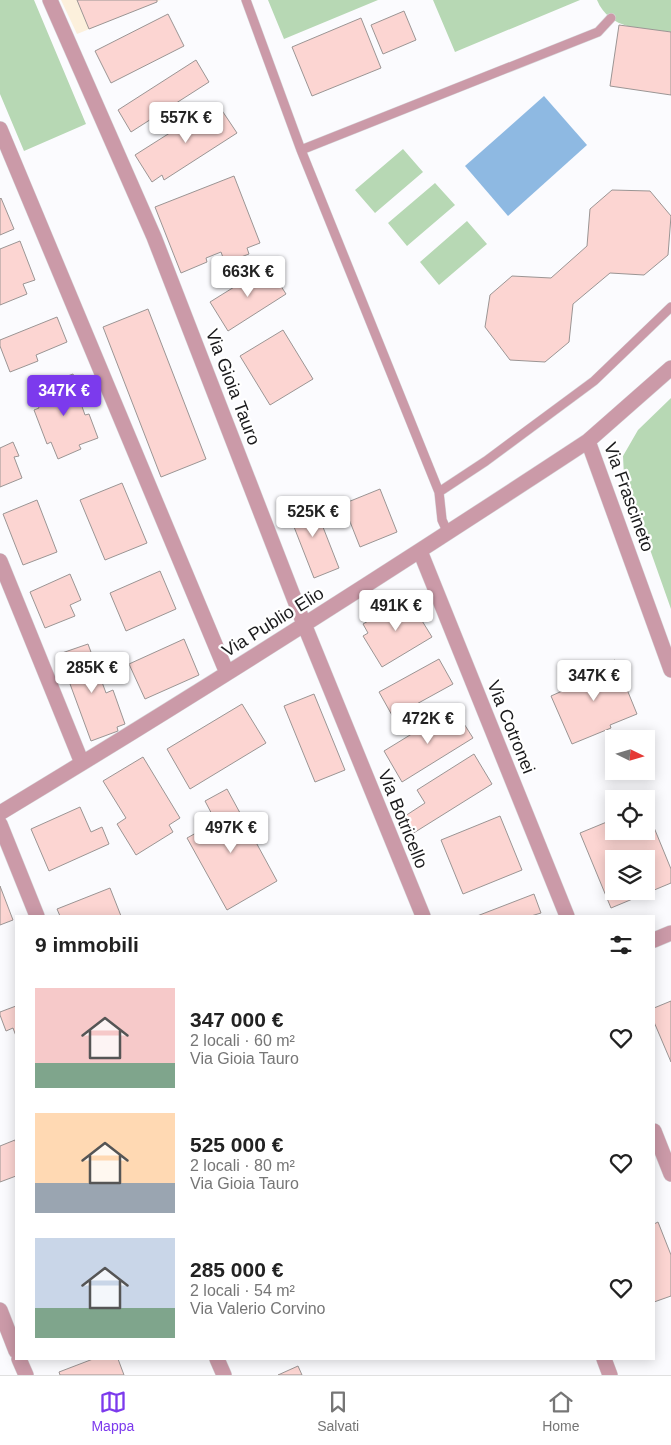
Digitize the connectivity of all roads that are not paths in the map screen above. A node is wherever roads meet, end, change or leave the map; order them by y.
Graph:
1 (50, 0) edge
2 (246, 0) edge
3 (611, 18) dead end
4 (0, 129) edge
5 (302, 150) junction
6 (671, 307) edge
7 (671, 368) edge
8 (588, 441) junction
9 (439, 492) junction
10 (448, 533) junction
11 (420, 551) junction
12 (0, 561) edge
13 (304, 624) junction
14 (671, 670) edge
15 (227, 674) junction
16 (82, 764) junction
17 (0, 813) edge
18 (0, 824) edge
19 (37, 915) edge
20 (423, 915) edge
21 (567, 915) edge
22 (671, 933) edge
23 (655, 940) edge
24 (655, 1134) edge
25 (671, 1174) edge
26 (0, 1310) edge
27 (15, 1348) edge
28 (19, 1360) edge
29 (217, 1360) edge
30 (604, 1360) edge
31 (26, 1375) edge
32 (224, 1375) edge
33 (610, 1375) edge

1 - 13 street, Via Gioia Tauro
2 - 5 lane
3 - 5 lane
4 - 15 street
5 - 9 lane
6 - 9 lane
7 - 8 street, Via Frascineto
8 - 10 street, Via Publio Elio
8 - 14 street, Via Frascineto
9 - 10 lane
10 - 11 street, Via Publio Elio
11 - 13 street, Via Publio Elio
11 - 21 street, Via Cotronei
12 - 16 street
13 - 15 street, Via Publio Elio
13 - 20 street, Via Botricello
15 - 16 street, Via Publio Elio
16 - 17 street, Via Publio Elio
18 - 19 street
22 - 23 street
24 - 25 street
26 - 27 street
28 - 31 street
29 - 32 street
30 - 33 street

